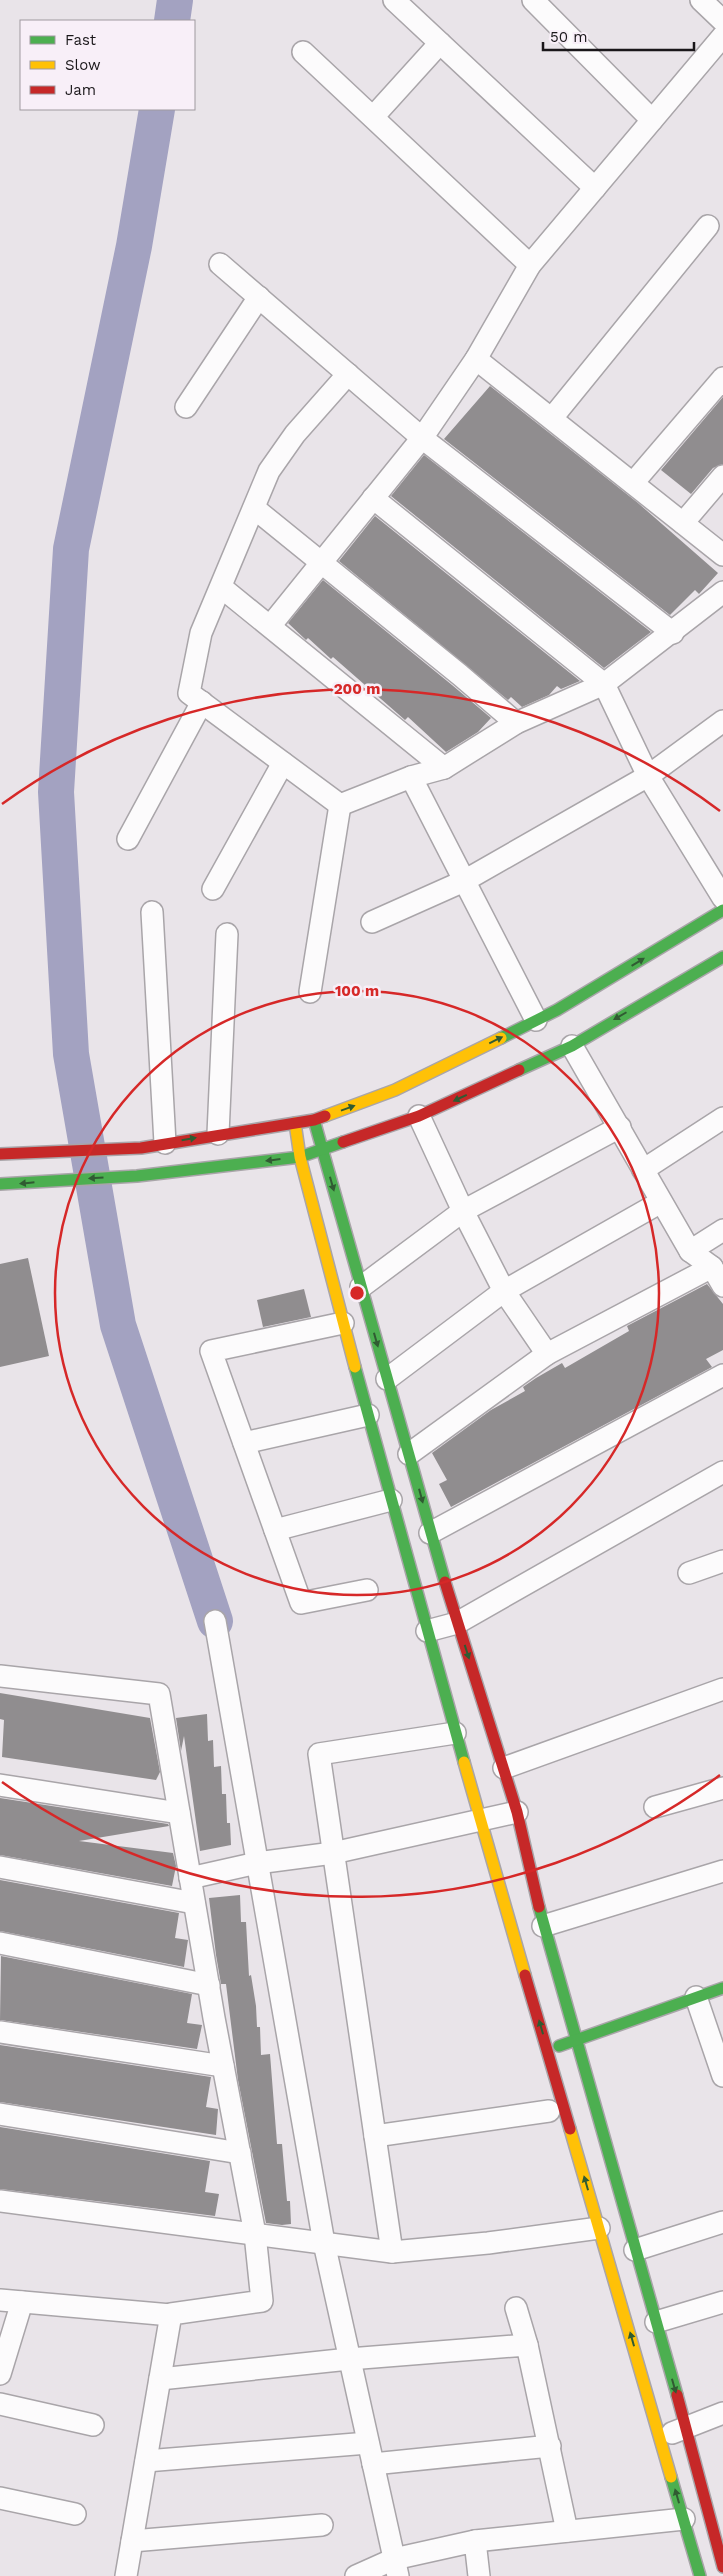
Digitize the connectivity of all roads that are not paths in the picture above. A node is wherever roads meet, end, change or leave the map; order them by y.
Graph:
1 (394, 0) edge
2 (533, 0) edge
3 (701, 0) edge
4 (723, 21) edge
5 (723, 36) edge
6 (440, 43) junction
7 (303, 52) dead end
8 (372, 117) junction
9 (652, 120) junction
10 (595, 188) junction
11 (708, 226) dead end
12 (220, 264) dead end
13 (530, 265) junction
14 (259, 298) junction
15 (476, 359) junction
16 (348, 374) junction
17 (723, 378) edge
18 (186, 407) dead end
19 (552, 418) junction
20 (422, 438) junction
21 (723, 476) edge
22 (633, 483) junction
23 (373, 498) junction
24 (254, 508) junction
25 (683, 523) junction
26 (723, 555) edge
27 (322, 562) junction
28 (221, 587) junction
29 (723, 592) edge
30 (271, 625) junction
31 (673, 633) junction
32 (604, 684) junction
33 (202, 702) junction
34 (723, 721) edge
35 (516, 723) junction
36 (283, 762) junction
37 (444, 768) junction
38 (648, 776) junction
39 (411, 777) junction
40 (340, 805) junction
41 (128, 839) dead end
42 (464, 881) junction
43 (213, 889) dead end
44 (723, 898) edge
45 (723, 910) edge
46 (152, 912) dead end
47 (372, 922) dead end
48 (227, 934) dead end
49 (723, 958) edge
50 (310, 992) dead end
51 (536, 1020) junction
52 (572, 1046) junction
53 (420, 1116) junction
54 (723, 1118) edge
55 (314, 1120) junction
56 (295, 1123) junction
57 (620, 1127) junction
58 (218, 1134) junction
59 (165, 1144) junction
60 (322, 1150) junction
61 (0, 1154) edge
62 (300, 1157) junction
63 (643, 1170) junction
64 (0, 1184) edge
65 (661, 1202) junction
66 (462, 1211) junction
67 (723, 1230) edge
68 (690, 1251) junction
69 (712, 1267) junction
70 (723, 1286) edge
71 (361, 1287) junction
72 (504, 1291) junction
73 (343, 1324) junction
74 (546, 1354) junction
75 (723, 1375) edge
76 (388, 1379) junction
77 (368, 1416) junction
78 (244, 1443) junction
79 (409, 1454) junction
80 (723, 1472) edge
81 (391, 1500) junction
82 (275, 1530) junction
83 (430, 1533) junction
84 (723, 1562) edge
85 (689, 1574) dead end
86 (367, 1590) dead end
87 (215, 1621) dead end
88 (457, 1623) junction
89 (427, 1631) junction
90 (0, 1676) edge
91 (723, 1689) edge
92 (455, 1733) junction
93 (504, 1768) junction
94 (0, 1785) edge
95 (723, 1788) edge
96 (655, 1807) dead end
97 (516, 1812) junction
98 (179, 1813) junction
99 (480, 1820) junction
100 (333, 1853) junction
101 (257, 1863) junction
102 (0, 1867) edge
103 (723, 1871) edge
104 (190, 1878) junction
105 (194, 1903) junction
106 (543, 1926) junction
107 (0, 1943) edge
108 (209, 1985) junction
109 (723, 1988) edge
110 (696, 1997) junction
111 (0, 2032) edge
112 (576, 2040) junction
113 (548, 2049) junction
114 (223, 2066) junction
115 (723, 2076) edge
116 (549, 2112) dead end
117 (0, 2114) edge
118 (375, 2136) junction
119 (240, 2152) junction
120 (0, 2201) edge
121 (723, 2222) edge
122 (599, 2228) junction
123 (255, 2234) junction
124 (324, 2243) junction
125 (635, 2250) junction
126 (392, 2252) junction
127 (0, 2300) edge
128 (22, 2302) junction
129 (723, 2302) edge
130 (516, 2308) dead end
131 (171, 2315) junction
132 (656, 2322) junction
133 (527, 2345) junction
134 (350, 2359) junction
135 (0, 2374) edge
136 (160, 2379) junction
137 (0, 2404) edge
138 (723, 2413) edge
139 (93, 2425) dead end
140 (686, 2428) junction
141 (660, 2438) junction
142 (368, 2443) junction
143 (550, 2446) junction
144 (146, 2461) junction
145 (373, 2464) junction
146 (0, 2498) edge
147 (75, 2514) dead end
148 (684, 2519) junction
149 (322, 2525) dead end
150 (567, 2531) junction
151 (132, 2541) junction
152 (474, 2541) junction
153 (396, 2568) edge
154 (723, 2568) edge
155 (126, 2576) edge
156 (356, 2576) edge
157 (479, 2576) edge
158 (700, 2576) edge

1 - 6 street
2 - 9 street
3 - 4 street
5 - 9 street
6 - 8 street
6 - 10 street
7 - 8 street
8 - 13 street
9 - 10 street
10 - 13 street
11 - 19 street
12 - 14 street
13 - 15 street
14 - 16 street
14 - 18 street
15 - 19 street
15 - 20 street
16 - 20 street
16 - 24 street
17 - 22 street
19 - 22 street
20 - 23 street
20 - 31 street
21 - 25 street
22 - 25 street
23 - 27 street
23 - 32 street
24 - 27 street
24 - 28 street
25 - 26 street
27 - 30 street
27 - 35 street
28 - 30 street
28 - 33 street
29 - 31 street
30 - 37 street
31 - 32 street
32 - 35 street
32 - 38 street
33 - 36 street
33 - 41 street
34 - 38 street
35 - 37 street
36 - 40 street
36 - 43 street
37 - 39 street
38 - 42 street
38 - 44 street
39 - 40 street
39 - 42 street
40 - 50 street
42 - 47 street
42 - 51 street
51 -> 45 street
46 - 59 street
48 - 58 street
49 -> 52 street
55 -> 51 street
52 -> 53 street
52 - 57 street
53 - 60 street
53 - 66 street
54 - 63 street
55 - 56 street
55 - 60 street
56 - 58 street
56 - 62 street
57 - 63 street
57 - 66 street
59 -> 58 street
59 - 61 street
60 - 62 street
60 -> 71 street
62 -> 64 street
62 - 73 street
63 - 65 street
65 - 68 street
65 - 72 street
66 - 71 street
66 - 72 street
67 - 68 street
68 - 69 street
69 - 70 street
69 - 74 street
71 -> 76 street
72 - 74 street
72 - 76 street
73 - 77 street
73 - 78 street
74 - 79 street
75 - 83 street
76 - 79 street
77 - 78 street
77 - 81 street
78 - 82 street
79 -> 83 street
80 - 88 street
81 - 82 street
81 - 89 street
82 - 86 street
83 - 88 street
84 - 85 street
87 - 101 street
88 - 89 street
88 -> 93 street
89 - 92 street
90 - 98 street
91 - 93 street
92 - 99 street
92 - 100 street
93 - 97 street
94 - 98 street
95 - 96 street
97 - 99 street
97 - 106 street
98 - 104 street
99 - 100 street
113 -> 99 street
100 - 101 street
100 - 118 street
101 - 104 street
101 - 124 street
102 - 105 street
103 - 106 street
104 - 105 street
105 - 108 street
106 - 112 street
107 - 108 street
108 - 114 street
109 - 110 street
110 - 112 street
110 - 115 street
111 - 114 street
112 - 113 street
112 - 125 street
122 -> 113 street
114 - 119 street
116 - 118 street
117 - 119 street
118 - 126 street
119 - 123 street
120 - 123 street
121 - 125 street
122 - 126 street
141 -> 122 street
123 - 124 street
123 - 131 street
124 - 126 street
124 - 134 street
125 - 132 street
127 - 128 street
128 - 131 street
128 - 135 street
129 - 132 street
130 - 133 street
131 - 136 street
132 -> 140 street
133 - 134 street
133 - 143 street
134 - 136 street
134 - 142 street
136 - 144 street
137 - 139 street
138 - 140 street
140 - 141 street
140 - 154 street
148 -> 141 street
142 - 144 street
142 - 145 street
143 - 145 street
143 - 150 street
144 - 151 street
145 - 153 street
146 - 147 street
148 - 150 street
148 - 158 street
149 - 151 street
150 - 152 street
151 - 155 street
152 - 153 street
152 - 157 street
153 - 156 street

